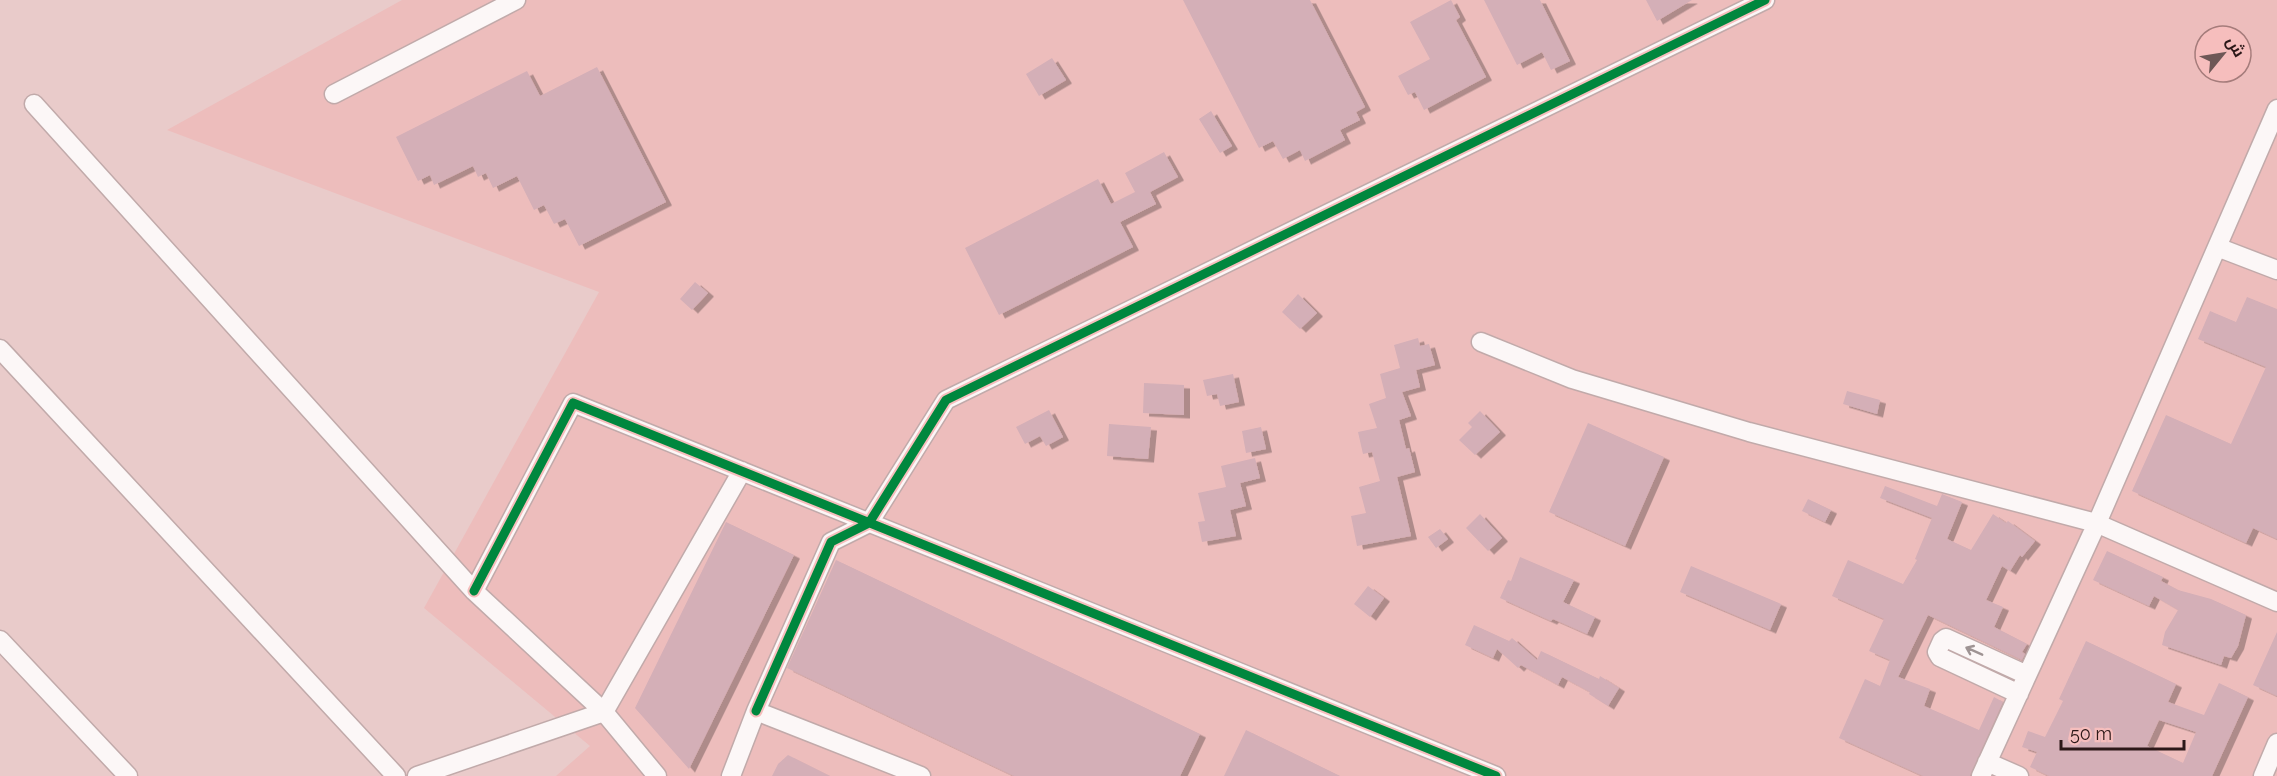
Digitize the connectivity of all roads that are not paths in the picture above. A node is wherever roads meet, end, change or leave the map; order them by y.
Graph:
1 (516, 0) edge
2 (1765, 0) edge
3 (334, 94) dead end
4 (34, 104) dead end
5 (2277, 110) edge
6 (2217, 247) junction
7 (2277, 270) edge
8 (1481, 342) dead end
9 (0, 349) edge
10 (742, 471) junction
11 (869, 523) junction
12 (2097, 524) junction
13 (474, 591) junction
14 (2277, 602) edge
15 (0, 640) edge
16 (2027, 675) junction
17 (2019, 694) junction
18 (756, 711) junction
19 (604, 712) junction
20 (2277, 743) edge
21 (1984, 769) edge
22 (128, 776) edge
23 (396, 776) edge
24 (417, 776) edge
25 (657, 776) edge
26 (731, 776) edge
27 (921, 776) edge
28 (1496, 776) edge
29 (2019, 776) edge
30 (2263, 776) edge

1 - 3 street
2 - 11 street
4 - 13 street
5 - 6 street
6 - 7 street
6 - 12 street
8 - 12 street
9 - 23 street
10 - 11 street
10 - 13 street
10 - 19 street
11 - 18 street
11 - 28 street
12 - 14 street
12 - 16 street
13 - 19 street
15 - 22 street
16 - 17 street
16 -> 17 street
17 - 21 street
18 - 26 street
18 - 27 street
19 - 24 street
19 - 25 street
20 - 30 street
21 - 29 street

